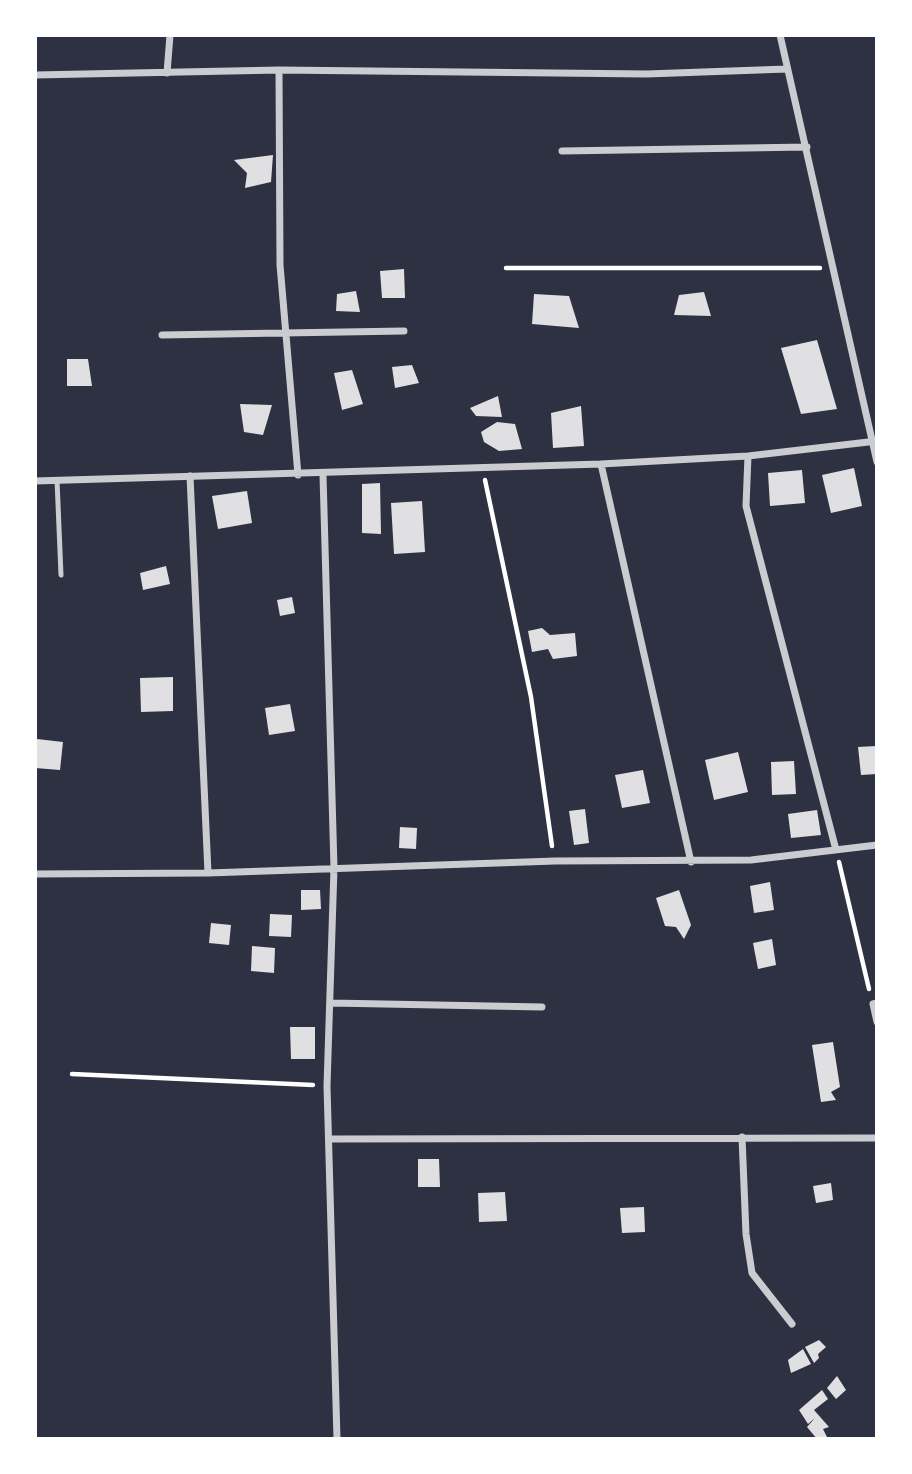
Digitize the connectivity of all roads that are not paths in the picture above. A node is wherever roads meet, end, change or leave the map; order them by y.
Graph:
1 (170, 35) edge
2 (780, 35) edge
3 (787, 69) junction
4 (279, 70) junction
5 (167, 72) junction
6 (35, 75) edge
7 (807, 147) junction
8 (562, 151) dead end
9 (288, 331) junction
10 (404, 331) dead end
11 (162, 335) dead end
12 (874, 441) edge
13 (748, 456) junction
14 (877, 463) edge
15 (601, 464) junction
16 (298, 475) junction
17 (323, 475) junction
18 (190, 476) junction
19 (57, 480) junction
20 (35, 481) edge
21 (61, 575) dead end
22 (877, 845) edge
23 (836, 850) junction
24 (691, 862) junction
25 (334, 868) junction
26 (208, 873) junction
27 (35, 874) edge
28 (331, 1003) junction
29 (875, 1003) edge
30 (542, 1007) dead end
31 (877, 1022) edge
32 (742, 1137) junction
33 (877, 1138) edge
34 (329, 1139) junction
35 (792, 1324) dead end
36 (337, 1439) edge

1 - 5 street
2 - 3 street
3 - 4 street
3 - 7 street
4 - 5 street
4 - 9 street
5 - 6 street
7 - 8 street
7 - 12 street
9 - 10 street
9 - 11 street
9 - 16 street
12 - 13 street
12 - 14 street
13 - 15 street
13 - 23 street
15 - 17 street
15 - 24 street
16 - 17 street
16 - 18 street
17 - 25 street
18 - 19 street
18 - 26 street
19 - 20 street
19 - 21 lane
22 - 23 street
23 - 24 street
24 - 25 street
25 - 26 street
25 - 28 street
26 - 27 street
28 - 30 street
28 - 34 street
29 - 31 street
32 - 33 street
32 - 34 street
32 - 35 street
34 - 36 street

